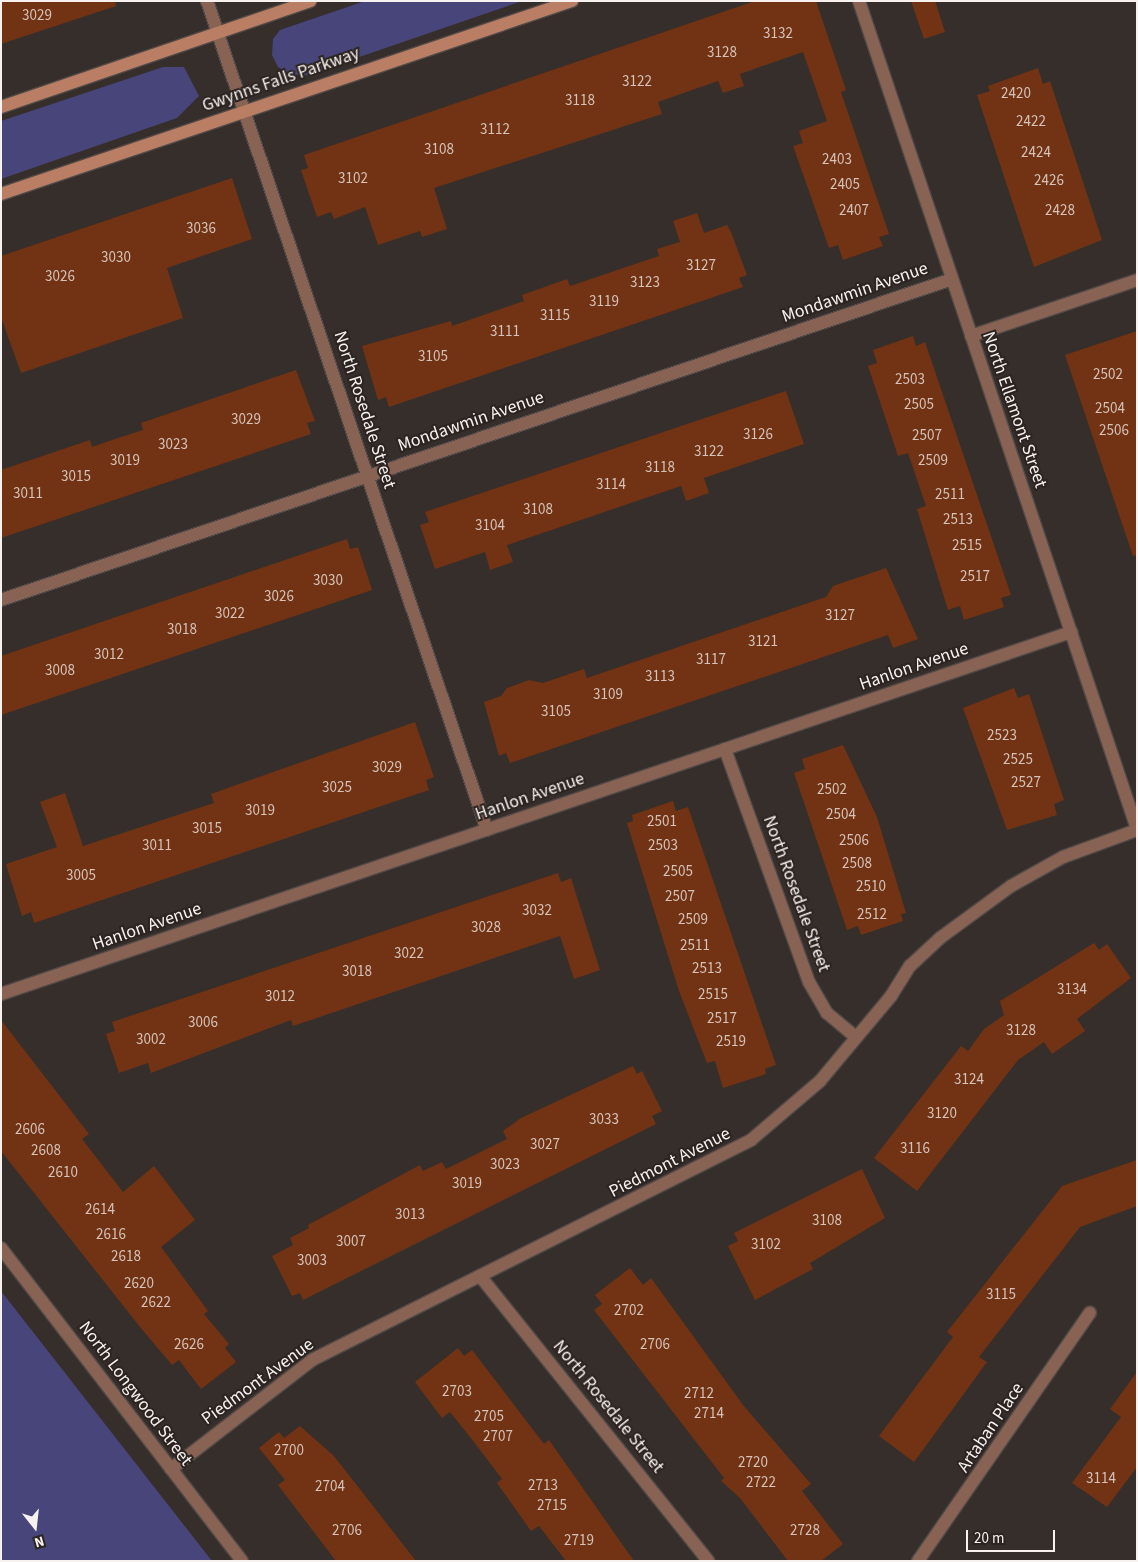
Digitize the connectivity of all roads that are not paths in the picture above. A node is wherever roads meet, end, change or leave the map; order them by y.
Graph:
1 (207, 1) edge
2 (310, 1) edge
3 (572, 1) edge
4 (859, 1) edge
5 (218, 32) junction
6 (1, 107) edge
7 (244, 111) junction
8 (1, 194) edge
9 (952, 279) junction
10 (1137, 280) edge
11 (971, 336) junction
12 (367, 476) junction
13 (1, 600) edge
14 (1071, 632) junction
15 (725, 749) junction
16 (487, 830) junction
17 (1137, 830) edge
18 (1, 994) edge
19 (856, 1037) junction
20 (1, 1248) edge
21 (480, 1276) junction
22 (1090, 1312) dead end
23 (171, 1469) junction
24 (242, 1561) edge
25 (708, 1561) edge
26 (918, 1561) edge

1 - 5 street, North Rosedale Street
2 - 5 main road
3 - 7 main road, Gwynns Falls Parkway
4 - 9 street, North Ellamont Street
5 - 6 main road
5 - 7 street, North Rosedale Street
7 - 8 main road, Gwynns Falls Parkway
7 - 12 street, North Rosedale Street
9 - 11 street, North Ellamont Street
9 - 12 street, Mondawmin Avenue
10 - 11 street
11 - 14 street, North Ellamont Street
12 - 13 street, Mondawmin Avenue
12 - 16 street, North Rosedale Street
14 - 15 street, Hanlon Avenue
14 - 17 street, North Ellamont Street
15 - 16 street, Hanlon Avenue
15 - 19 street, North Rosedale Street
16 - 18 street, Hanlon Avenue
17 - 19 street, Piedmont Avenue
19 - 21 street, Piedmont Avenue
20 - 23 street, North Longwood Street
21 - 23 street, Piedmont Avenue
21 - 25 street, North Rosedale Street
22 - 26 street, Artaban Place
23 - 24 street, North Longwood Street

